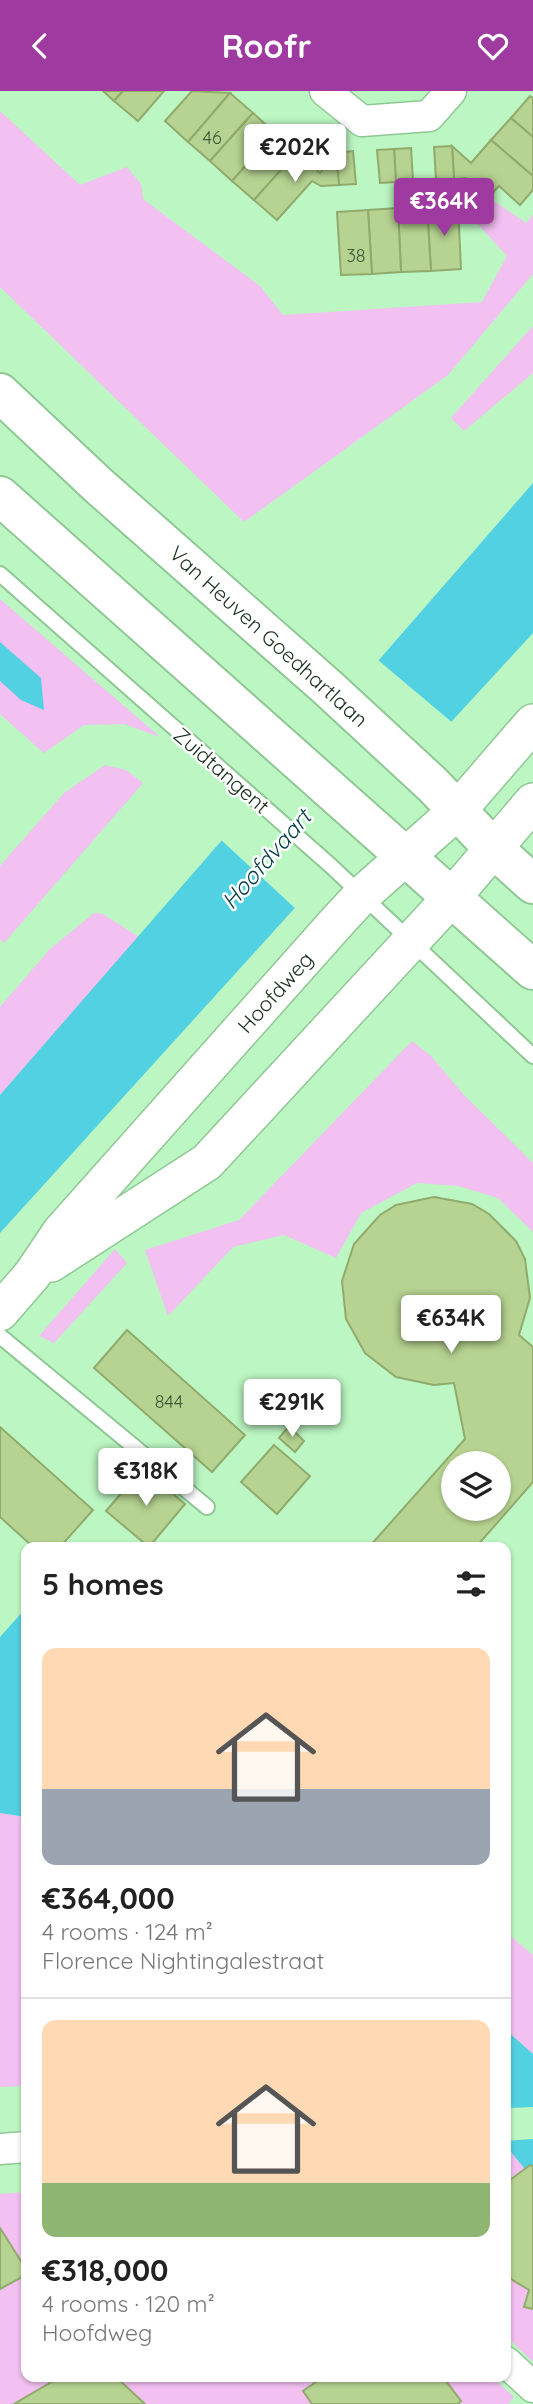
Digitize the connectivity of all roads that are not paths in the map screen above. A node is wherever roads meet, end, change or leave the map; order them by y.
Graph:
1 (325, 91) edge
2 (451, 91) edge
3 (0, 393) edge
4 (0, 496) edge
5 (0, 574) edge
6 (533, 723) edge
7 (445, 798) junction
8 (533, 802) edge
9 (397, 848) junction
10 (493, 848) junction
11 (533, 884) edge
12 (356, 888) junction
13 (453, 896) junction
14 (412, 940) junction
15 (533, 969) edge
16 (533, 1056) edge
17 (32, 1275) junction
18 (0, 1312) edge
19 (0, 1336) edge
20 (207, 1507) dead end
21 (21, 2147) edge
22 (0, 2149) edge
23 (511, 2367) edge
24 (533, 2387) edge

1 - 2 street
3 - 7 main road, Van Heuven Goedhartlaan
4 - 9 main road
5 - 12 lane, Zuidtangent
6 - 7 street, Hoofdweg
7 - 9 street, Hoofdweg
7 - 10 main road, Van Heuven Goedhartlaan
8 - 10 street, Hoofdweg
9 - 12 street, Hoofdweg
9 - 13 main road
10 - 11 main road, Van Heuven Goedhartlaan
10 - 13 street, Hoofdweg
12 - 14 lane, Zuidtangent
12 - 17 street, Hoofdweg
13 - 14 street, Hoofdweg
13 - 15 main road
14 - 16 lane, Zuidtangent
14 - 17 street, Hoofdweg
17 - 18 street, Hoofdweg
19 - 20 lane
21 - 22 street
23 - 24 street

